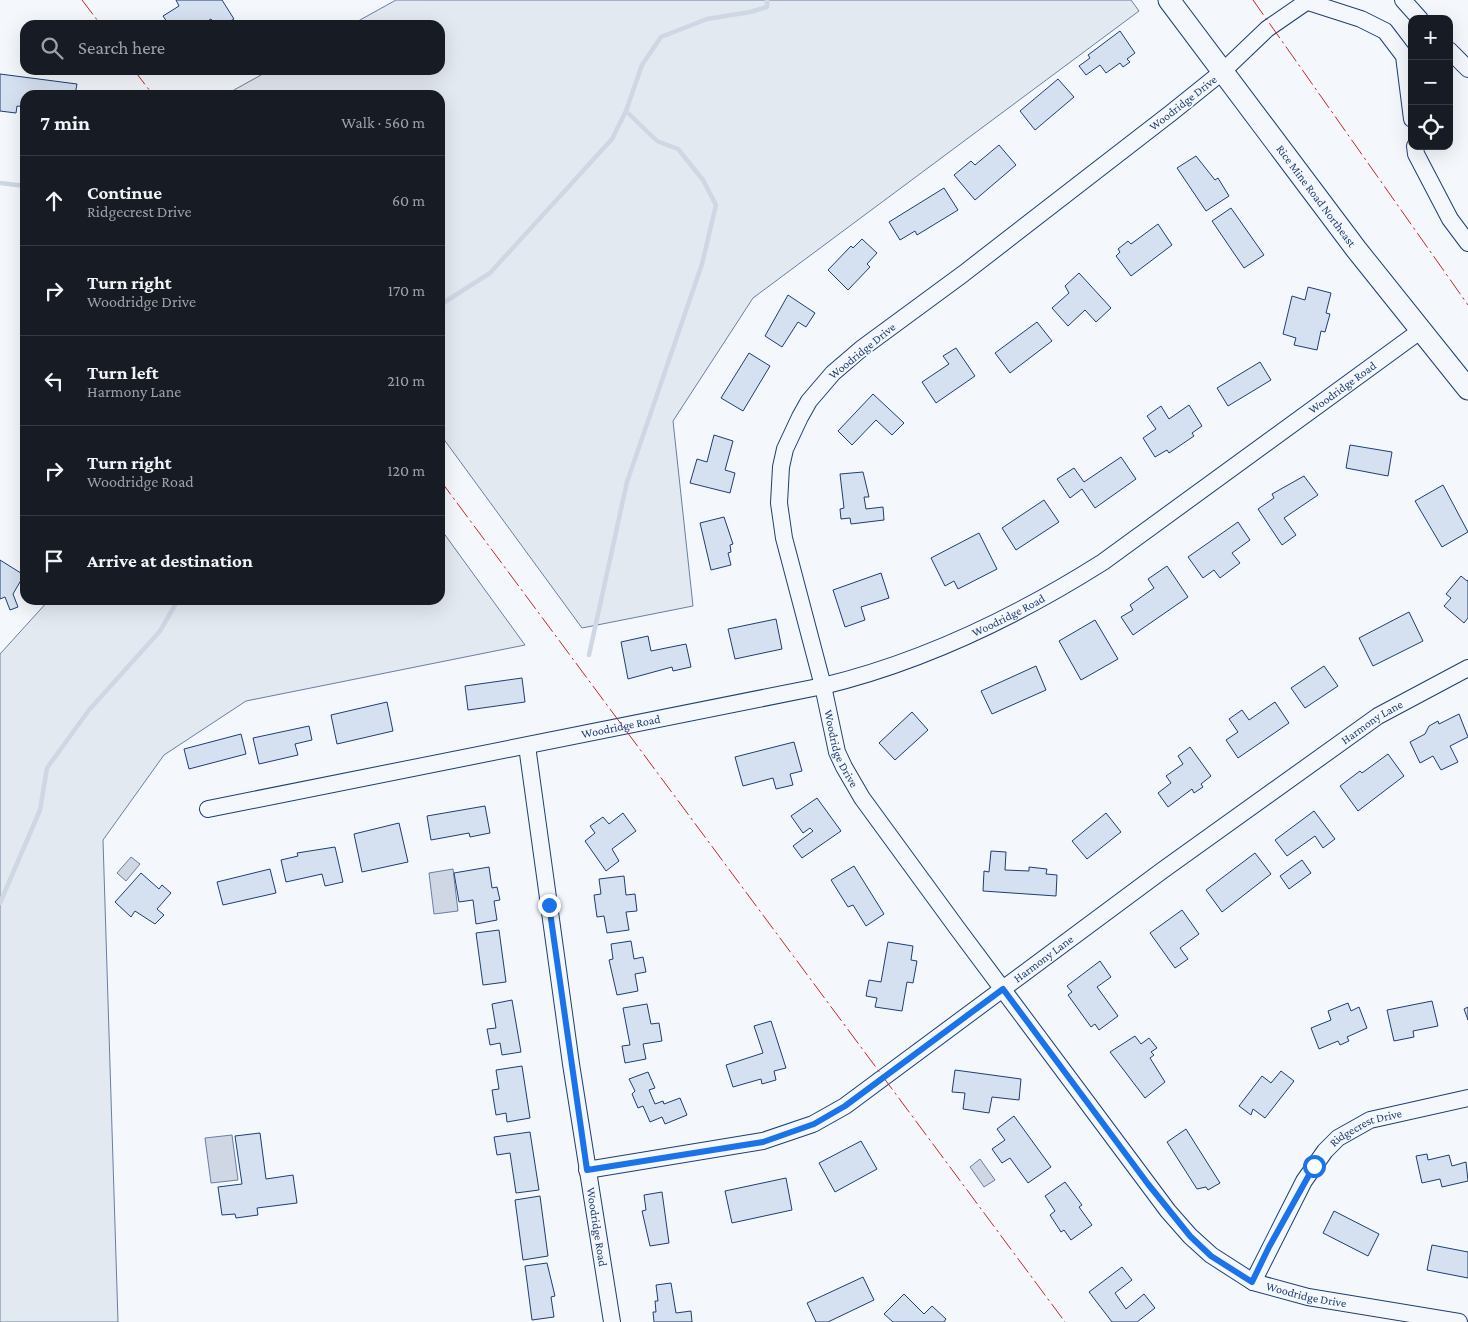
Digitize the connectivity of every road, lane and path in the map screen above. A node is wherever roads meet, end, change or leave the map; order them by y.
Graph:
1 (1169, 0) edge
2 (1403, 0) edge
3 (1309, 1) edge
4 (1416, 15) edge
5 (1453, 54) edge
6 (1468, 69) edge
7 (1222, 72) junction
8 (1410, 105) edge
9 (1416, 150) edge
10 (1468, 243) edge
11 (1420, 331) junction
12 (1468, 389) edge
13 (1468, 668) edge
14 (823, 686) junction
15 (527, 746) junction
16 (208, 809) dead end
17 (1003, 989) junction
18 (1468, 1098) edge
19 (587, 1170) junction
20 (1252, 1282) junction
21 (612, 1322) edge
22 (1459, 1322) edge

1 - 7 main road, Rice Mine Road Northeast
2 - 4 street
3 - 7 street, Woodridge Drive
3 - 8 street
5 - 6 street
7 - 11 main road, Rice Mine Road Northeast
7 - 14 street, Woodridge Drive
9 - 10 street
11 - 12 main road, Rice Mine Road Northeast
11 - 14 street, Woodridge Road
13 - 17 street, Harmony Lane
14 - 15 street, Woodridge Road
14 - 17 street, Woodridge Drive
15 - 16 street, Woodridge Road
15 - 19 street, Woodridge Road
17 - 19 street, Harmony Lane
17 - 20 street, Woodridge Drive
18 - 20 street, Ridgecrest Drive
19 - 21 street, Woodridge Road
20 - 22 street, Woodridge Drive

